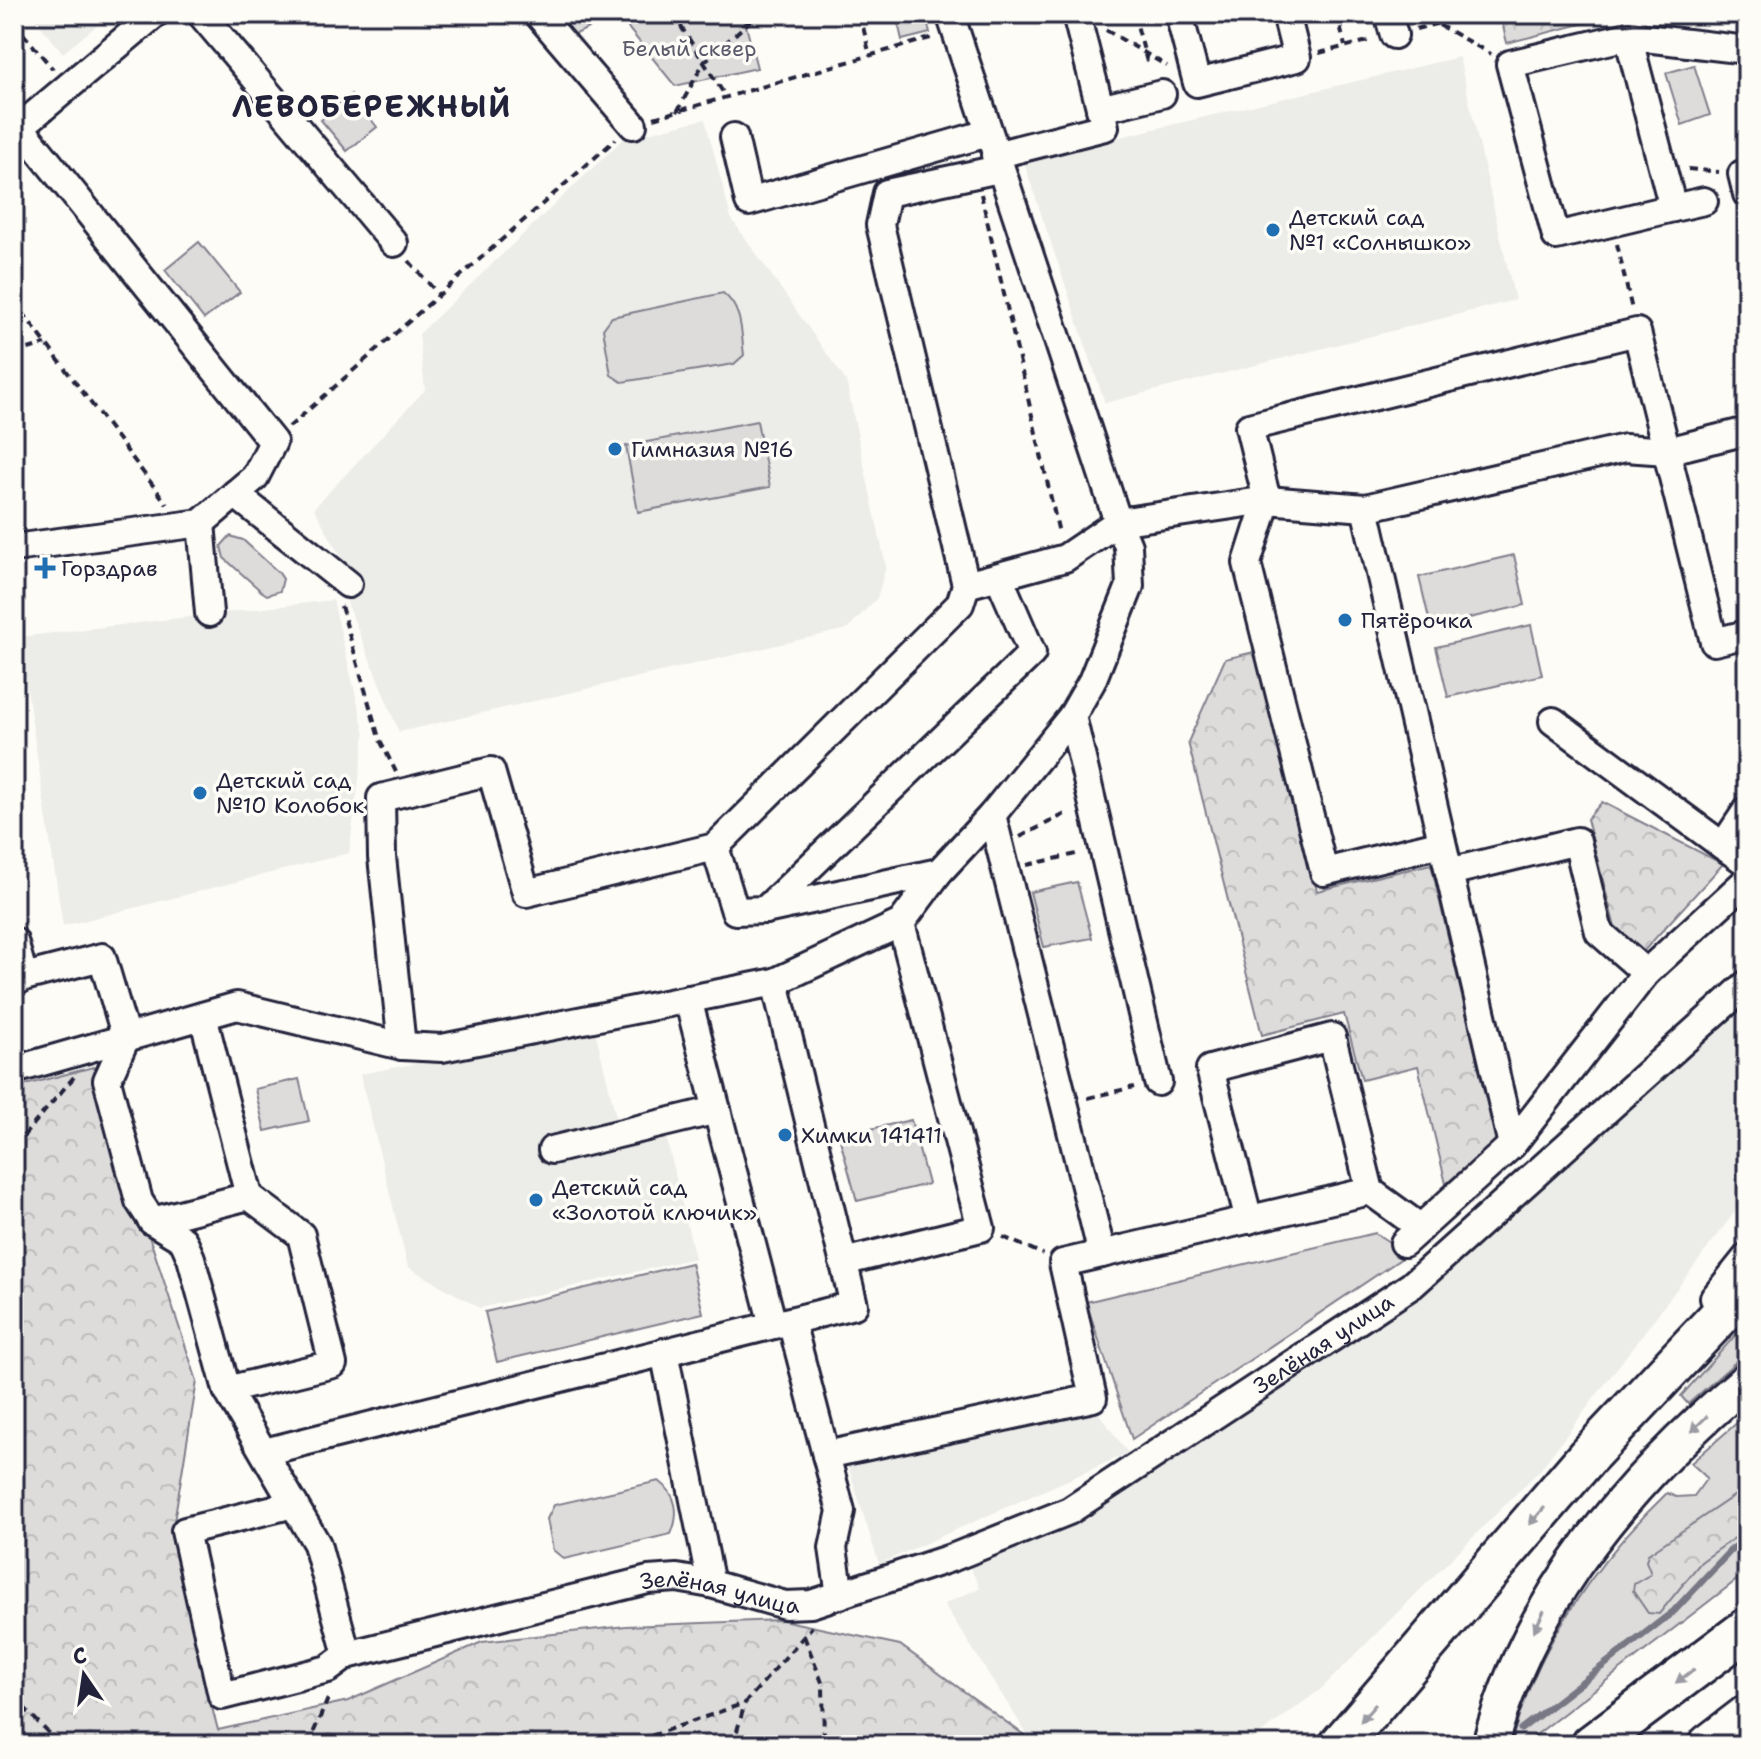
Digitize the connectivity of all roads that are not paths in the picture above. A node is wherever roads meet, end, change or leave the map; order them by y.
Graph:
1 (155, 14) edge
2 (201, 14) edge
3 (538, 14) edge
4 (1076, 14) edge
5 (1179, 14) edge
6 (1286, 14) edge
7 (953, 22) edge
8 (1628, 36) junction
9 (1747, 50) edge
10 (1162, 94) dead end
11 (1100, 109) junction
12 (633, 125) road end
13 (17, 129) edge
14 (734, 137) dead end
15 (990, 157) junction
16 (1704, 201) dead end
17 (1673, 208) junction
18 (394, 243) road end
19 (1747, 431) edge
20 (1667, 451) junction
21 (235, 494) junction
22 (1267, 500) junction
23 (1365, 508) junction
24 (1118, 522) junction
25 (192, 524) junction
26 (14, 548) edge
27 (999, 577) junction
28 (344, 581) road end
29 (966, 585) junction
30 (209, 613) dead end
31 (1747, 634) edge
32 (1072, 716) junction
33 (1553, 721) dead end
34 (1747, 810) edge
35 (992, 815) junction
36 (1442, 843) junction
37 (1723, 846) junction
38 (715, 847) junction
39 (1747, 863) edge
40 (939, 872) junction
41 (1449, 872) junction
42 (1747, 880) edge
43 (765, 910) junction
44 (901, 923) junction
45 (14, 941) edge
46 (1646, 973) junction
47 (19, 980) edge
48 (775, 982) junction
49 (1747, 984) edge
50 (688, 999) junction
51 (203, 1016) junction
52 (114, 1041) junction
53 (402, 1046) junction
54 (14, 1070) edge
55 (1158, 1082) dead end
56 (717, 1110) junction
57 (1512, 1145) junction
58 (552, 1150) dead end
59 (1370, 1191) junction
60 (249, 1196) junction
61 (1249, 1220) junction
62 (152, 1221) junction
63 (1102, 1254) junction
64 (1747, 1257) edge
65 (843, 1262) junction
66 (1747, 1287) edge
67 (782, 1323) junction
68 (664, 1352) junction
69 (1747, 1380) edge
70 (227, 1390) junction
71 (264, 1452) junction
72 (826, 1455) junction
73 (1588, 1456) junction
74 (294, 1504) junction
75 (711, 1584) junction
76 (840, 1595) junction
77 (1747, 1629) edge
78 (347, 1655) junction
79 (1747, 1716) edge
80 (1747, 1735) edge
81 (1340, 1745) edge
82 (1490, 1745) edge
83 (1592, 1745) edge
84 (1709, 1745) edge
85 (1737, 1745) edge

1 - 13 street
2 - 18 street
3 - 12 street
4 - 11 street
5 - 6 street
7 - 15 street
8 - 9 street
8 - 17 street
8 - 17 street
10 - 11 street
11 - 15 street
13 - 21 street
14 - 15 street
15 - 24 street
15 - 29 street
16 - 17 street
19 - 20 street
20 - 22 street
20 - 23 street
20 - 31 street
21 - 25 street
21 - 28 street
22 - 23 street
22 - 24 street
22 - 36 street
23 - 36 street
24 - 27 street
24 - 32 street
25 - 26 street
25 - 30 street
27 - 29 street
27 - 43 street
29 - 38 street
32 - 35 street
32 - 55 street
33 - 37 street
34 - 37 street
35 - 40 street
35 - 63 street
36 - 41 street
37 - 39 street
38 - 43 street
38 - 53 street
40 - 43 street
40 - 44 street
41 - 46 street
41 - 57 street
42 - 46 street
44 - 48 street
44 - 65 street
45 - 47 street
46 - 57 street
47 - 52 street
48 - 50 street
48 - 65 street
49 - 76 street, Зелёная улица
50 - 53 street
50 - 56 street
51 - 52 street
51 - 53 street
51 - 60 street
52 - 54 street
52 - 62 street
56 - 58 street
56 - 67 street
57 - 59 street
59 - 61 street
59 - 61 street
60 - 62 street
60 - 70 street
61 - 63 street
62 - 70 street
63 - 72 street
64 - 73 street
65 - 67 street
66 - 73 highway
67 - 68 street
67 - 72 street
68 - 71 street
68 - 75 street
69 -> 82 main road
70 - 71 street
71 - 74 street
72 - 76 street
73 -> 81 highway
74 - 78 street
74 - 78 street, Зелёная улица
75 - 76 street, Зелёная улица
75 - 78 street, Зелёная улица
77 -> 83 highway
79 - 84 highway
80 - 85 highway

